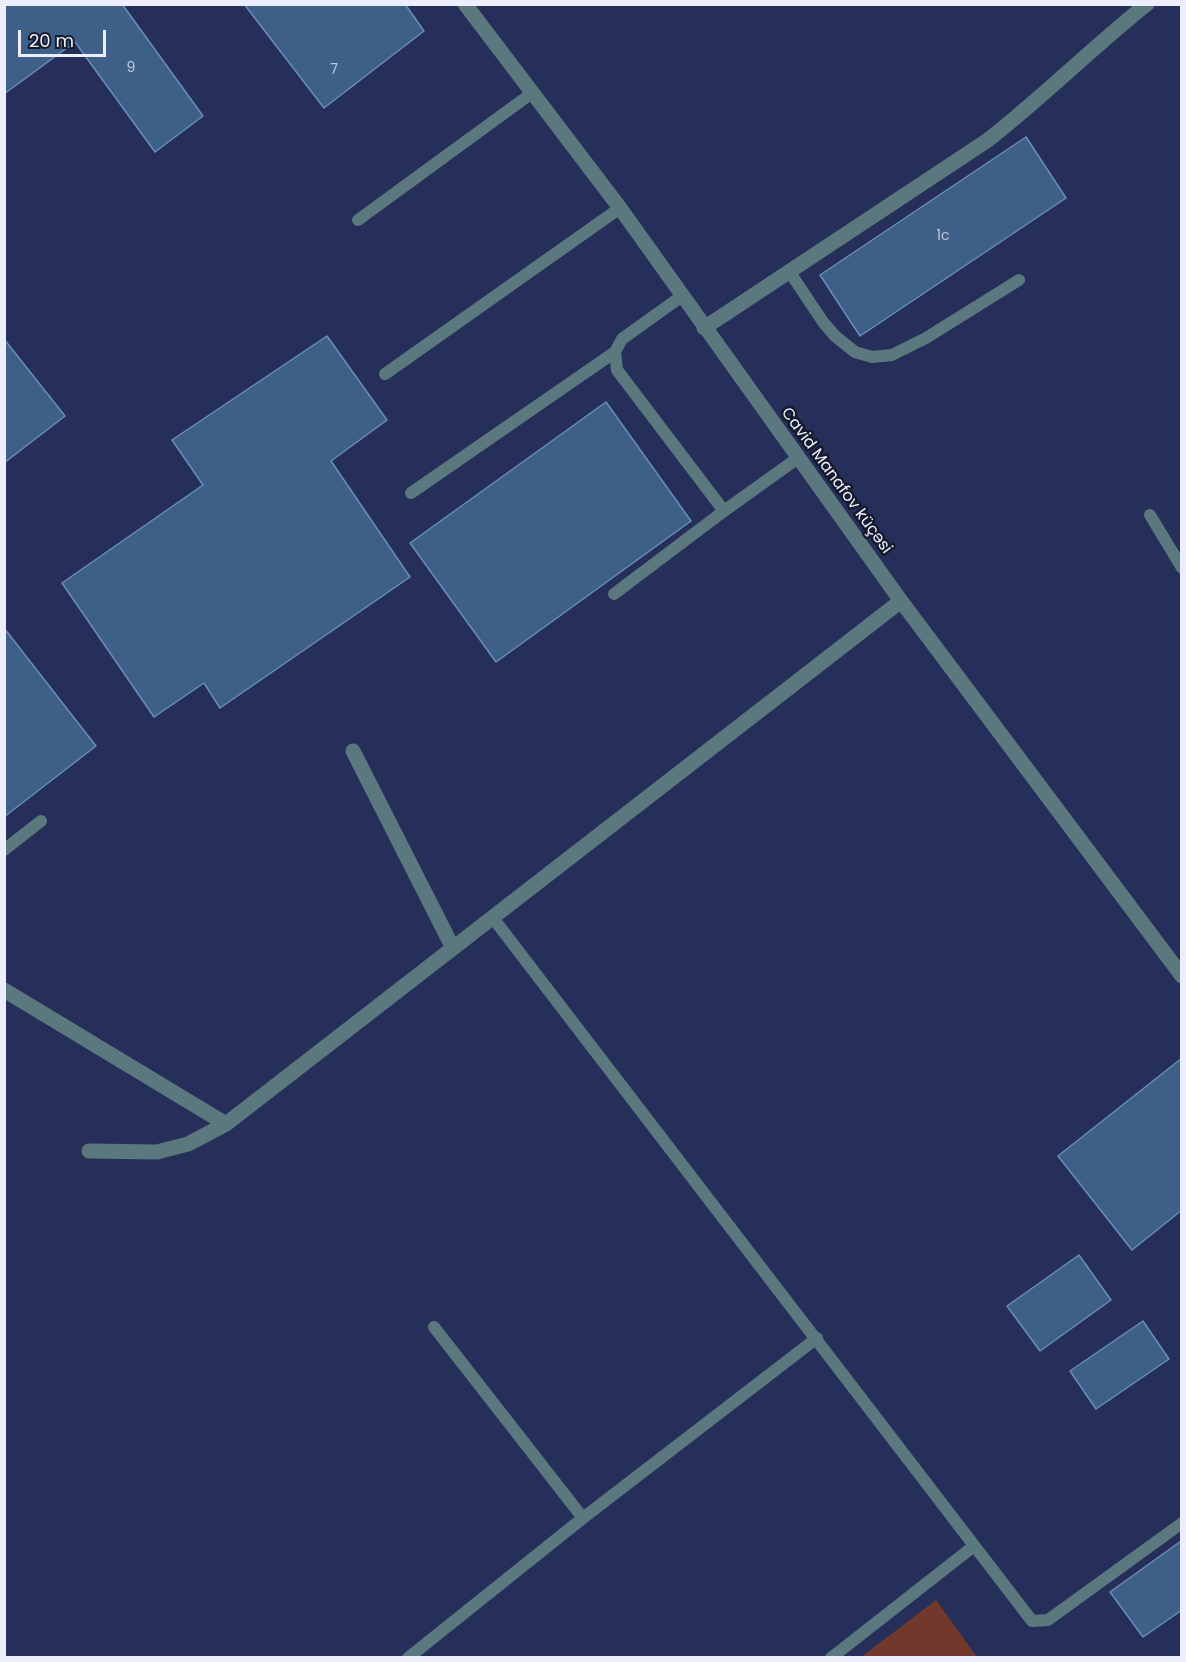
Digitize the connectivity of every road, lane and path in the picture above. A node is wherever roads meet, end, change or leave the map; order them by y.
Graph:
1 (465, 4) edge
2 (1148, 4) edge
3 (532, 93) junction
4 (620, 208) junction
5 (358, 220) dead end
6 (789, 271) junction
7 (1019, 280) dead end
8 (682, 296) junction
9 (704, 328) junction
10 (615, 352) junction
11 (385, 374) dead end
12 (798, 458) junction
13 (411, 493) dead end
14 (724, 512) junction
15 (1150, 515) dead end
16 (1182, 568) edge
17 (614, 594) dead end
18 (901, 601) junction
19 (353, 751) dead end
20 (41, 821) dead end
21 (4, 850) edge
22 (493, 918) junction
23 (453, 948) junction
24 (1182, 976) edge
25 (4, 990) edge
26 (226, 1124) junction
27 (89, 1151) dead end
28 (434, 1327) dead end
29 (817, 1338) junction
30 (583, 1518) junction
31 (1182, 1523) edge
32 (974, 1546) junction
33 (408, 1658) edge
34 (831, 1658) edge

1 - 3 street, Cavid Manafov küçəsi
2 - 6 street
3 - 4 street, Cavid Manafov küçəsi
3 - 5 lane
4 - 8 street, Cavid Manafov küçəsi
4 - 11 lane
6 - 7 lane
6 - 9 street
8 - 9 street, Cavid Manafov küçəsi
8 - 10 lane
9 - 12 street, Cavid Manafov küçəsi
10 - 13 lane
10 - 14 lane
12 - 14 lane
12 - 18 street, Cavid Manafov küçəsi
14 - 17 lane
15 - 16 lane
18 - 22 street
18 - 24 street, Cavid Manafov küçəsi
19 - 23 street
20 - 21 lane
22 - 23 street
22 - 29 lane
23 - 26 street
25 - 26 street
26 - 27 street
28 - 30 lane
29 - 30 lane
29 - 32 lane
30 - 33 lane
31 - 32 lane
32 - 34 lane

